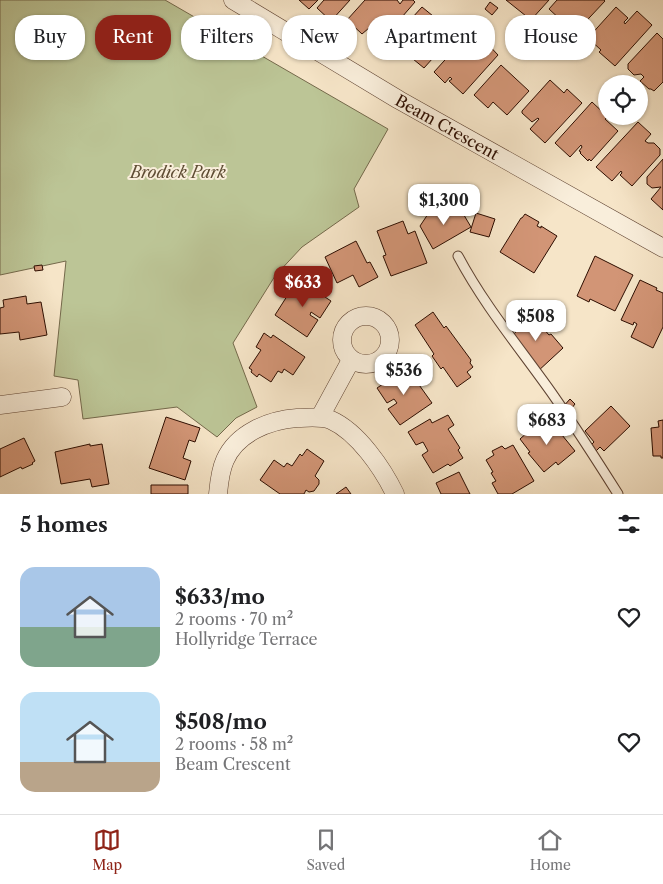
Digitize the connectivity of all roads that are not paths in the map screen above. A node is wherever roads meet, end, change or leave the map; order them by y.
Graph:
1 (233, 0) edge
2 (663, 248) edge
3 (458, 256) dead end
4 (351, 360) dead end
5 (62, 398) dead end
6 (0, 405) edge
7 (320, 417) junction
8 (218, 494) edge
9 (395, 494) edge
10 (618, 494) edge

1 - 2 street, Beam Crescent
3 - 10 lane
4 - 7 street
5 - 6 street
7 - 8 street
7 - 9 street

